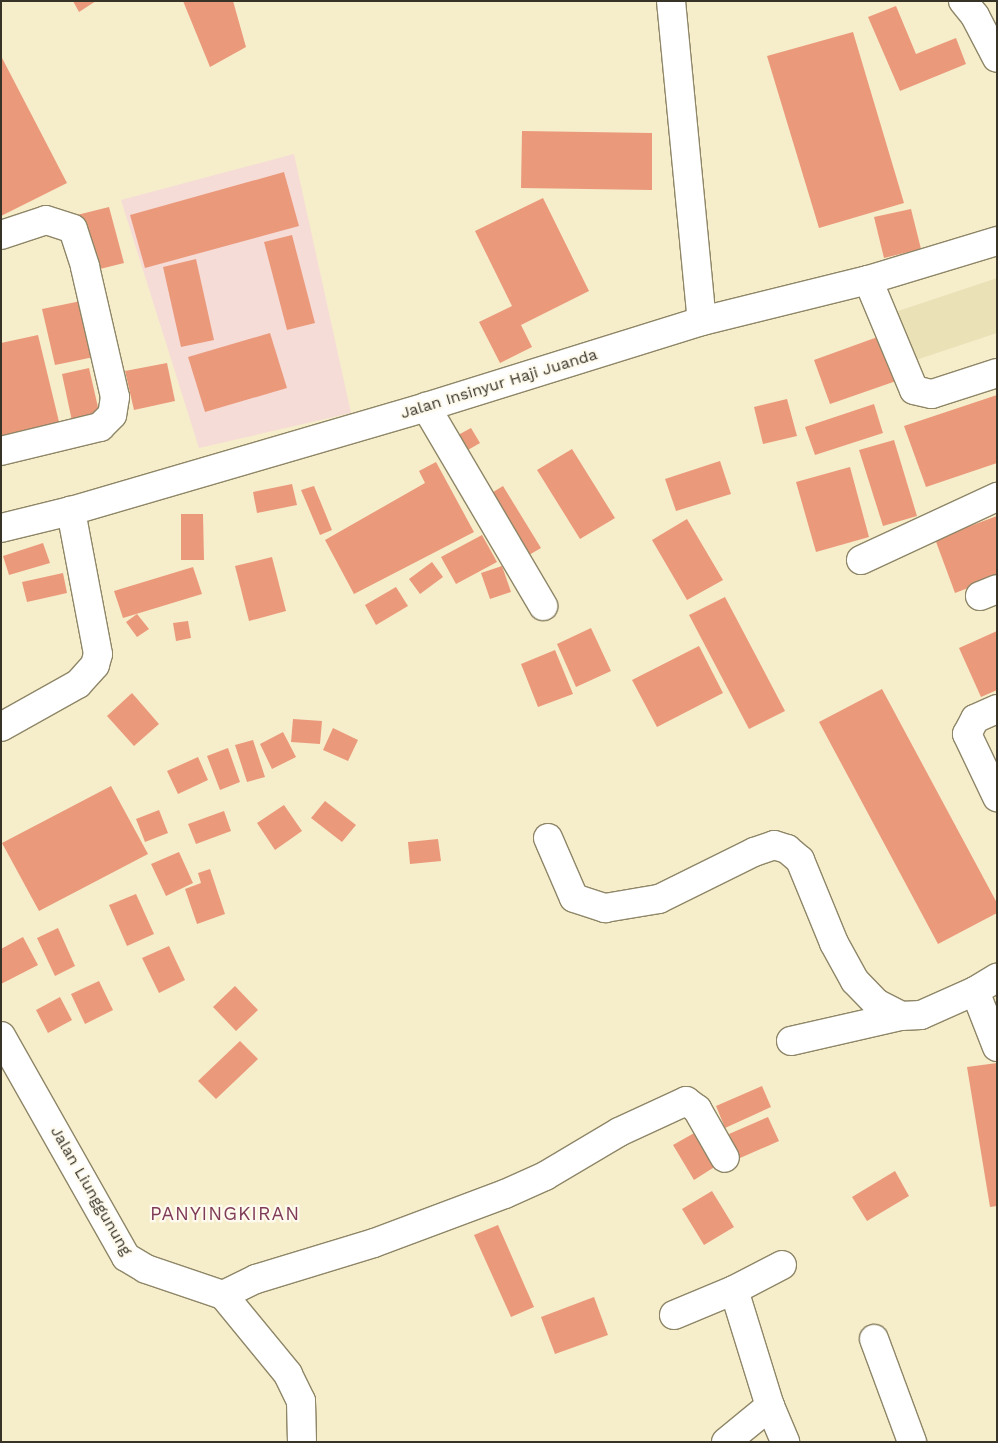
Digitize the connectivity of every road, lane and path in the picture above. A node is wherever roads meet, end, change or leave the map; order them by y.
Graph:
1 (671, 1) edge
2 (963, 1) edge
3 (997, 58) edge
4 (1, 235) edge
5 (997, 241) edge
6 (868, 280) junction
7 (702, 321) junction
8 (997, 373) edge
9 (426, 407) junction
10 (1, 451) edge
11 (997, 497) edge
12 (71, 511) junction
13 (1, 528) edge
14 (861, 560) dead end
15 (542, 606) dead end
16 (997, 709) edge
17 (1, 727) edge
18 (997, 797) edge
19 (548, 838) dead end
20 (986, 984) edge
21 (901, 1016) junction
22 (1, 1036) edge
23 (792, 1041) dead end
24 (997, 1047) edge
25 (725, 1158) dead end
26 (782, 1265) dead end
27 (734, 1290) junction
28 (223, 1295) junction
29 (674, 1315) dead end
30 (874, 1340) dead end
31 (770, 1406) junction
32 (302, 1442) edge
33 (726, 1442) edge
34 (784, 1442) edge
35 (912, 1442) edge

1 - 7 street
2 - 3 street
4 - 10 street
5 - 6 street, Jalan Insinyur Haji Juanda
6 - 7 street, Jalan Insinyur Haji Juanda
6 - 8 street
7 - 9 street, Jalan Insinyur Haji Juanda
9 - 12 street, Jalan Insinyur Haji Juanda
9 - 15 street
11 - 14 street
12 - 13 street, Jalan Insinyur Haji Juanda
12 - 17 street
16 - 18 street
19 - 21 street
20 - 21 street
20 - 24 street
21 - 23 street
22 - 28 street, Jalan Liunggunung
25 - 28 street
26 - 27 street
27 - 29 street
27 - 31 street
28 - 32 street
30 - 35 street
31 - 33 street
31 - 34 street

